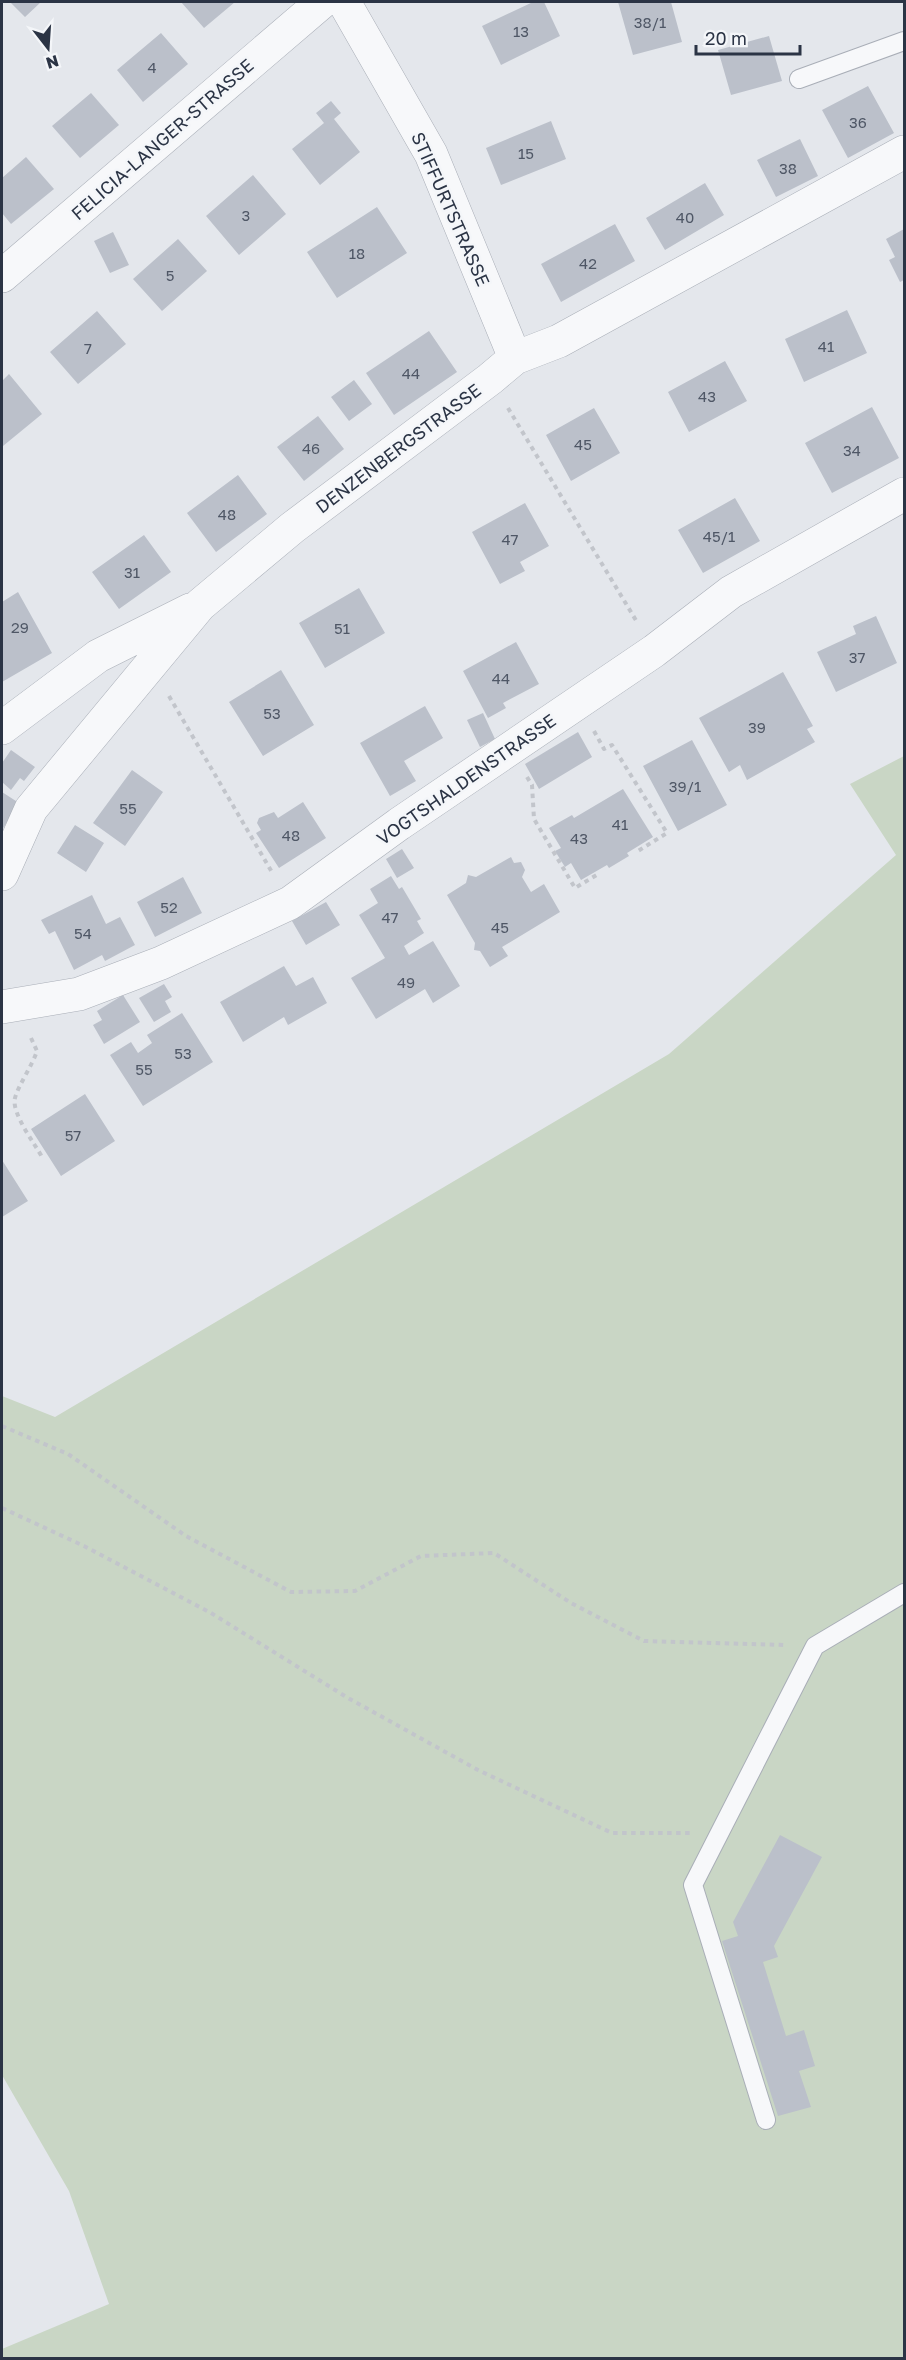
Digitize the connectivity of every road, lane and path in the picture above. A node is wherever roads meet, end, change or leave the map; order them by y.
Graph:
1 (322, 2) edge
2 (344, 2) edge
3 (904, 41) edge
4 (799, 79) dead end
5 (904, 152) edge
6 (2, 276) edge
7 (514, 358) junction
8 (490, 379) junction
9 (904, 495) edge
10 (200, 605) junction
11 (654, 651) junction
12 (151, 665) junction
13 (589, 721) dead end
14 (2, 728) edge
15 (525, 773) dead end
16 (638, 851) dead end
17 (600, 873) dead end
18 (2, 874) edge
19 (273, 874) dead end
20 (2, 1007) edge
21 (28, 1036) dead end
22 (42, 1157) dead end
23 (2, 1426) edge
24 (2, 1508) edge
25 (904, 1593) edge
26 (815, 1646) junction
27 (718, 1833) junction
28 (766, 2120) dead end

1 - 6 street, FELICIA-LANGER-STRASSE
2 - 7 street, STIFFURTSTRASSE
3 - 4 lane
5 - 7 street, DENZENBERGSTRASSE
7 - 8 street, DENZENBERGSTRASSE
8 - 10 street, DENZENBERGSTRASSE
8 - 11 path
9 - 11 street, VOGTSHALDENSTRASSE
10 - 12 street, DENZENBERGSTRASSE
10 - 14 street
11 - 20 street, VOGTSHALDENSTRASSE
12 - 18 street, DENZENBERGSTRASSE
12 - 19 path
13 - 16 path
15 - 17 path
21 - 22 path
23 - 26 path
24 - 27 path
25 - 26 lane
26 - 27 lane
27 - 28 lane

